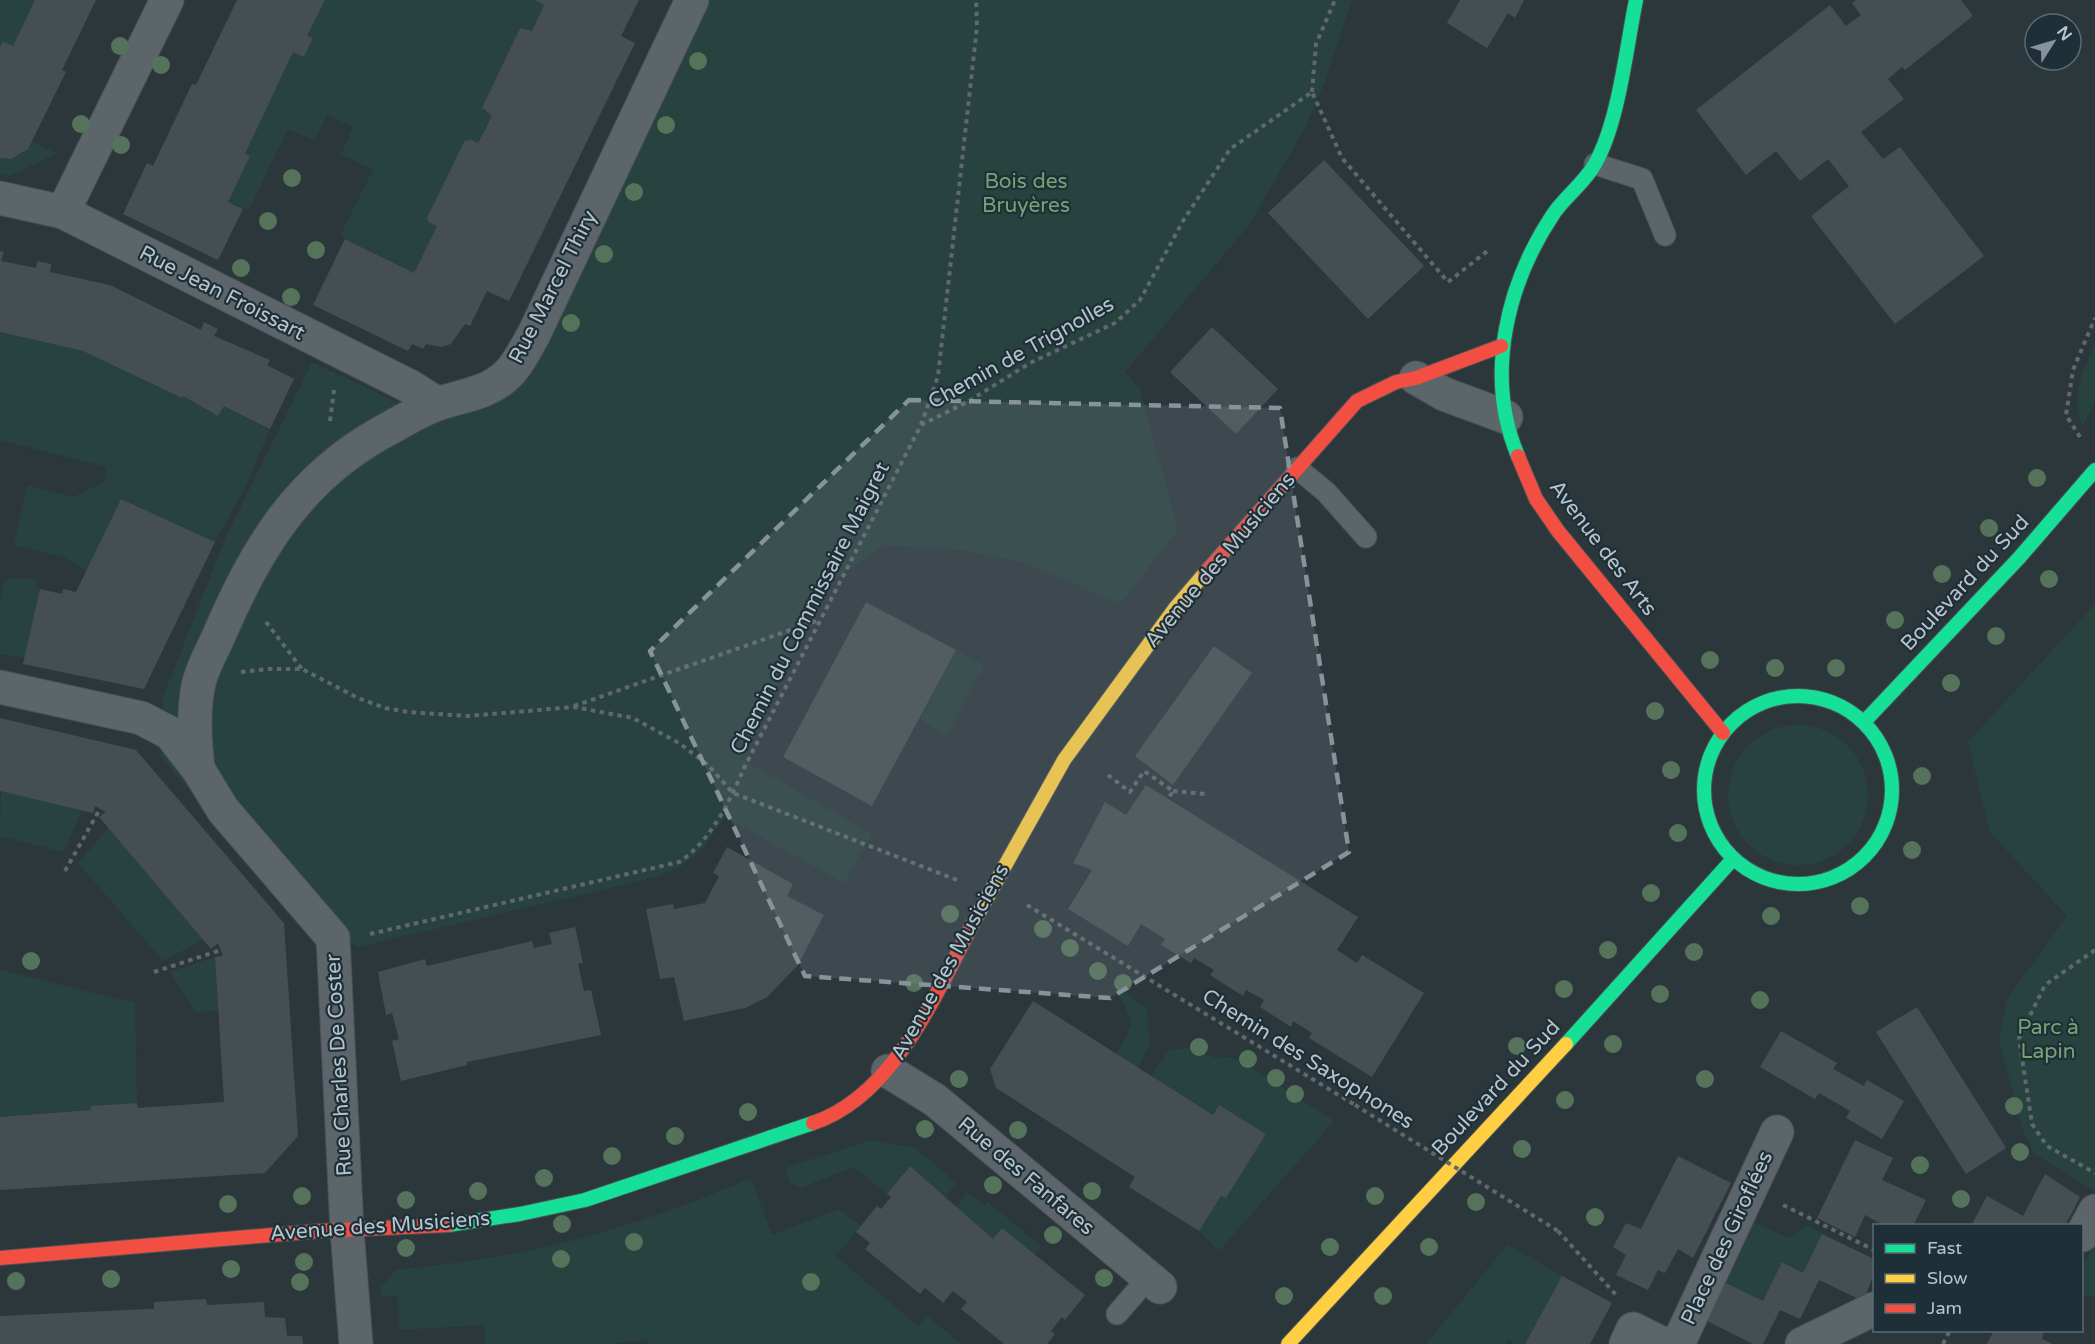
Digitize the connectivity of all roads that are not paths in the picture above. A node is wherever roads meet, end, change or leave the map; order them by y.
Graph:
1 (167, 0) edge
2 (692, 0) edge
3 (1636, 0) edge
4 (1595, 164) junction
5 (0, 198) edge
6 (63, 212) junction
7 (1665, 235) dead end
8 (1501, 346) junction
9 (1416, 378) junction
10 (438, 404) junction
11 (1506, 417) junction
12 (1297, 468) junction
13 (2095, 470) edge
14 (1366, 537) dead end
15 (0, 687) edge
16 (1864, 722) junction
17 (1723, 733) junction
18 (198, 769) junction
19 (1733, 859) junction
20 (888, 1071) junction
21 (1777, 1132) dead end
22 (2095, 1211) edge
23 (347, 1230) junction
24 (2083, 1233) edge
25 (0, 1258) edge
26 (1154, 1283) joint
27 (1873, 1310) edge
28 (1118, 1314) dead end
29 (1630, 1337) edge
30 (356, 1344) edge
31 (1288, 1344) edge
32 (1663, 1344) edge
33 (1678, 1344) edge
34 (1802, 1344) edge

1 - 6 street
2 - 10 street, Rue Marcel Thiry
3 - 4 street, Avenue des Arts
4 - 7 lane
4 - 8 street, Avenue des Arts
5 - 6 street, Rue Jean Froissart
6 - 10 street, Rue Jean Froissart
8 - 9 street, Avenue des Musiciens
8 - 11 street, Avenue des Arts
9 - 11 street
9 - 12 street, Avenue des Musiciens
10 - 18 street, Rue Marcel Thiry
11 - 17 street, Avenue des Arts
12 - 14 lane
12 - 20 street, Avenue des Musiciens
13 - 16 street, Boulevard du Sud
15 - 18 street, Rue Charles De Coster
16 - 17 street
16 - 19 street
17 - 19 street
18 - 23 street, Rue Charles De Coster
19 - 31 street, Boulevard du Sud
20 - 23 street, Avenue des Musiciens
20 - 26 street, Rue des Fanfares
21 - 33 street, Place des Giroflées
22 - 24 street
23 - 25 street, Avenue des Musiciens
23 - 30 street, Rue Charles De Coster
26 - 28 lane
27 - 34 street
29 - 32 street, Place des Giroflées

